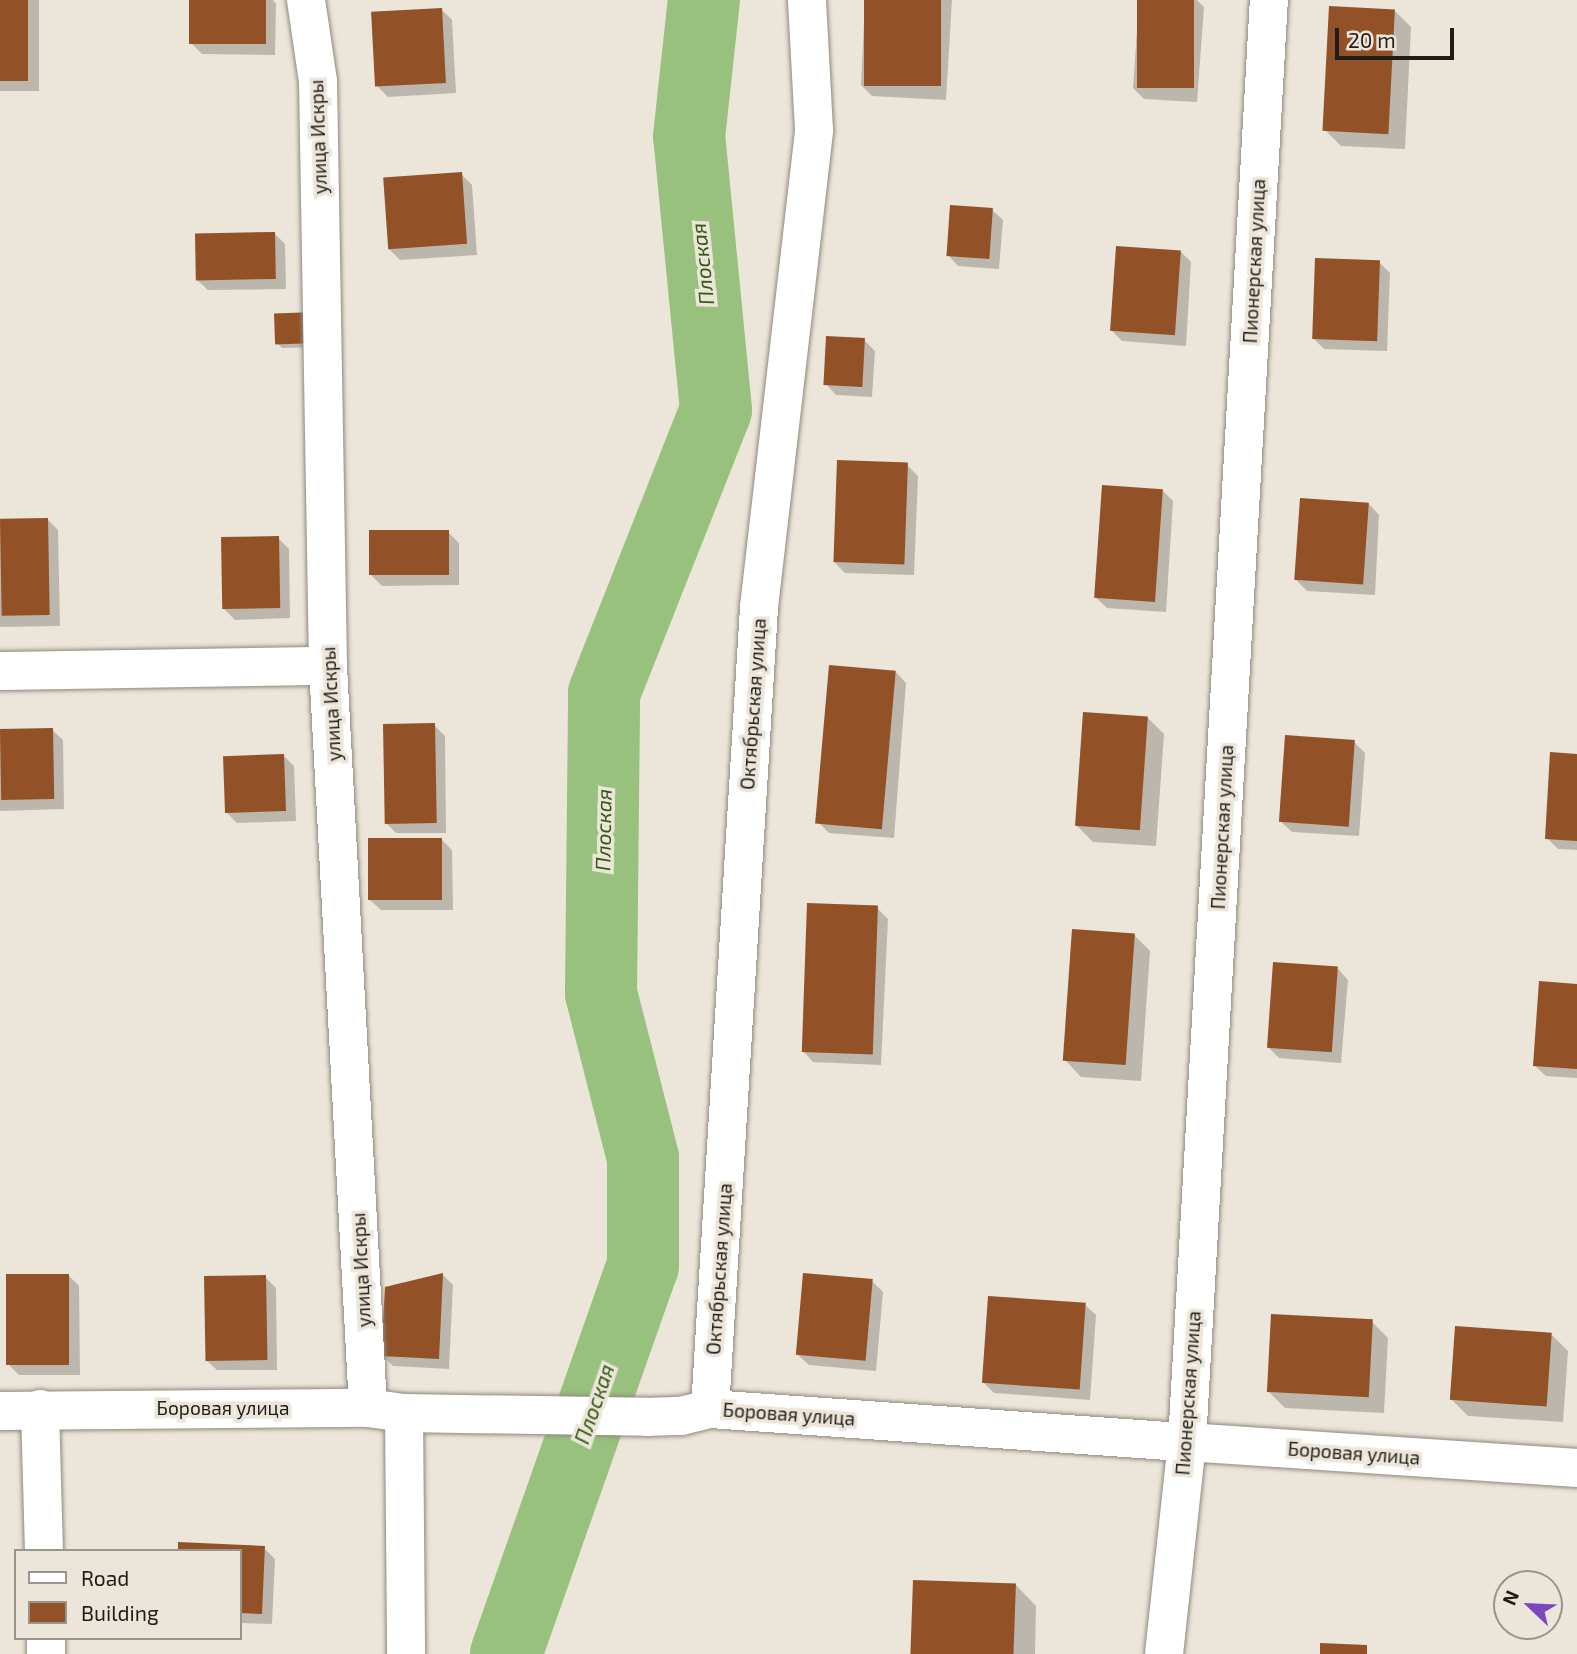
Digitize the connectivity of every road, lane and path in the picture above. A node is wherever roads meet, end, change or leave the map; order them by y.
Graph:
1 (306, 0) edge
2 (807, 0) edge
3 (1269, 0) edge
4 (328, 666) junction
5 (0, 671) edge
6 (40, 1409) junction
7 (710, 1409) junction
8 (386, 1410) junction
9 (0, 1411) edge
10 (1186, 1443) junction
11 (1577, 1468) edge
12 (44, 1549) edge
13 (405, 1654) edge
14 (1164, 1654) edge

1 - 4 street, улица Искры
2 - 7 street, Октябрьская улица
3 - 10 street, Пионерская улица
4 - 5 street
4 - 8 street, улица Искры
6 - 8 street, Боровая улица
6 - 9 street, Боровая улица
6 - 12 street
7 - 8 street, Боровая улица
7 - 10 street, Боровая улица
8 - 13 street, улица Искры
10 - 11 street, Боровая улица
10 - 14 street, Пионерская улица

